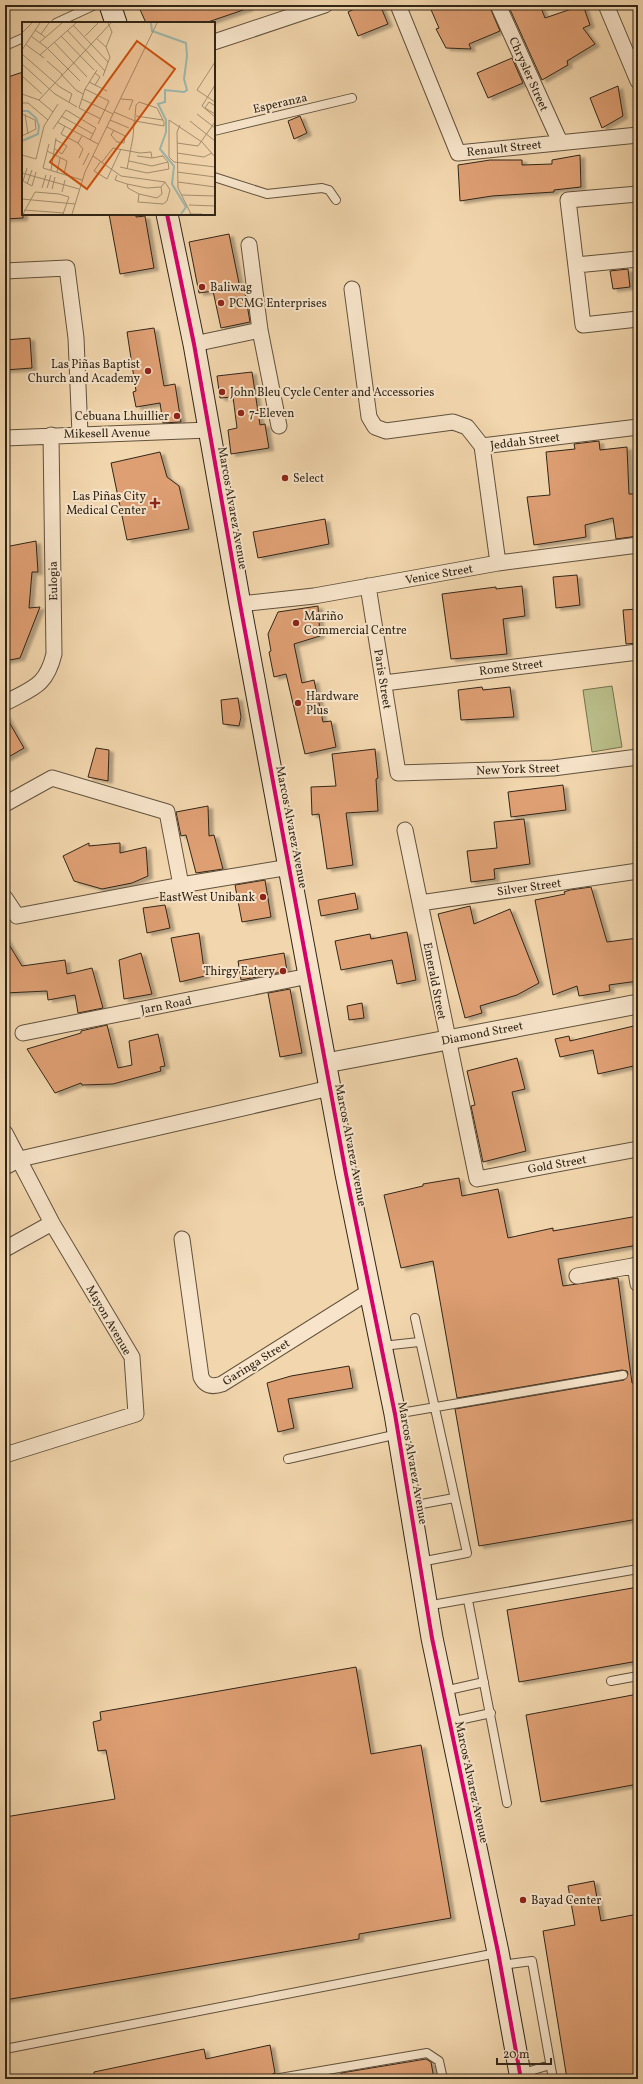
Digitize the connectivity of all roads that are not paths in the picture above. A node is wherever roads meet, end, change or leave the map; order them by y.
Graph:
1 (95, 5) edge
2 (110, 5) edge
3 (326, 5) edge
4 (398, 5) edge
5 (498, 5) edge
6 (606, 5) edge
7 (58, 22) edge
8 (116, 22) edge
9 (22, 38) edge
10 (215, 42) edge
11 (5, 46) edge
12 (638, 81) edge
13 (352, 98) dead end
14 (215, 131) edge
15 (638, 135) edge
16 (560, 142) junction
17 (215, 177) edge
18 (638, 194) edge
19 (336, 200) dead end
20 (167, 215) edge
21 (249, 245) dead end
22 (638, 259) edge
23 (576, 265) junction
24 (5, 271) edge
25 (352, 289) dead end
26 (638, 319) edge
27 (260, 330) junction
28 (194, 344) junction
29 (279, 426) dead end
30 (638, 427) edge
31 (209, 430) junction
32 (80, 434) junction
33 (51, 435) junction
34 (5, 437) edge
35 (482, 446) junction
36 (638, 545) edge
37 (498, 563) junction
38 (368, 586) junction
39 (240, 604) junction
40 (638, 652) edge
41 (384, 683) junction
42 (5, 703) edge
43 (638, 757) edge
44 (398, 772) joint
45 (5, 804) edge
46 (405, 830) dead end
47 (290, 867) junction
48 (638, 871) edge
49 (182, 885) junction
50 (5, 898) edge
51 (420, 903) junction
52 (309, 976) junction
53 (638, 1004) edge
54 (23, 1033) dead end
55 (447, 1040) junction
56 (326, 1063) junction
57 (330, 1088) junction
58 (5, 1133) edge
59 (638, 1149) edge
60 (20, 1159) junction
61 (5, 1167) edge
62 (477, 1179) joint
63 (52, 1223) junction
64 (182, 1239) dead end
65 (5, 1249) edge
66 (636, 1265) edge
67 (577, 1276) dead end
68 (638, 1284) edge
69 (370, 1291) junction
70 (415, 1318) dead end
71 (419, 1342) junction
72 (381, 1347) junction
73 (623, 1375) dead end
74 (434, 1407) junction
75 (396, 1424) junction
76 (5, 1455) edge
77 (288, 1459) dead end
78 (454, 1498) junction
79 (410, 1506) junction
80 (419, 1562) junction
81 (638, 1568) edge
82 (468, 1600) junction
83 (426, 1606) junction
84 (638, 1676) edge
85 (611, 1681) dead end
86 (484, 1682) junction
87 (443, 1691) junction
88 (491, 1713) junction
89 (450, 1722) junction
90 (507, 1803) dead end
91 (499, 1959) junction
92 (5, 2049) edge
93 (550, 2065) junction
94 (521, 2077) edge
95 (274, 2079) edge
96 (443, 2079) edge
97 (553, 2079) edge

1 - 7 lane
2 - 8 main road
3 - 10 street
4 - 16 street, Renault Street
5 - 16 street, Chrysler Street
6 - 12 street
9 - 11 lane
13 - 14 lane, Esperanza
15 - 16 street, Renault Street
17 - 19 lane
18 - 23 street
20 - 28 main road, Marcos Alvarez Avenue
21 - 27 street
22 - 23 street
23 - 26 street
24 - 32 street
25 - 35 street
27 - 28 street
27 - 29 street
28 - 31 main road, Marcos Alvarez Avenue
30 - 35 street, Jeddah Street
31 - 32 street, Mikesell Avenue
31 - 39 main road, Marcos Alvarez Avenue
32 - 33 street, Mikesell Avenue
33 - 34 street, Mikesell Avenue
33 - 42 street, Eulogia
35 - 37 street, Jeddah Street
36 - 37 street, Venice Street
37 - 38 street, Venice Street
38 - 39 street, Venice Street
38 - 41 street, Paris Street
39 - 47 main road, Marcos Alvarez Avenue
40 - 41 street, Rome Street
41 - 44 street, Paris Street
43 - 44 street, New York Street
45 - 49 street
46 - 51 street, Emerald Street
47 - 49 street
47 - 52 main road, Marcos Alvarez Avenue
48 - 51 street, Silver Street
49 - 50 street
51 - 55 street, Emerald Street
52 - 54 street, Jarn Road
52 - 56 main road, Marcos Alvarez Avenue
53 - 55 street, Diamond Street
55 - 56 street, Diamond Street
55 - 62 street, Emerald Street
56 - 57 main road, Marcos Alvarez Avenue
57 - 60 street
57 - 69 main road, Marcos Alvarez Avenue
58 - 60 street, Mayon Avenue
59 - 62 street, Gold Street
60 - 61 street
60 - 63 street, Mayon Avenue
63 - 65 street
63 - 76 street, Mayon Avenue
64 - 69 street, Garinga Street
66 - 67 street
66 - 68 street
69 - 72 main road, Marcos Alvarez Avenue
70 - 71 lane
71 - 72 lane
71 - 74 lane
72 - 75 main road, Marcos Alvarez Avenue
73 - 74 lane
74 - 75 lane
74 - 78 lane
75 - 77 lane
75 - 79 main road, Marcos Alvarez Avenue
78 - 79 lane
78 - 80 lane
79 - 80 main road, Marcos Alvarez Avenue
80 - 83 main road, Marcos Alvarez Avenue
81 - 82 lane
82 - 83 lane
82 - 86 lane
83 - 87 main road, Marcos Alvarez Avenue
84 - 85 lane
86 - 87 lane
86 - 88 lane
87 - 89 main road, Marcos Alvarez Avenue
88 - 89 lane
88 - 90 lane
89 - 91 main road, Marcos Alvarez Avenue
91 - 92 lane
91 - 93 lane
91 - 94 main road, Marcos Alvarez Avenue
93 - 94 lane
93 - 97 lane
95 - 96 lane

